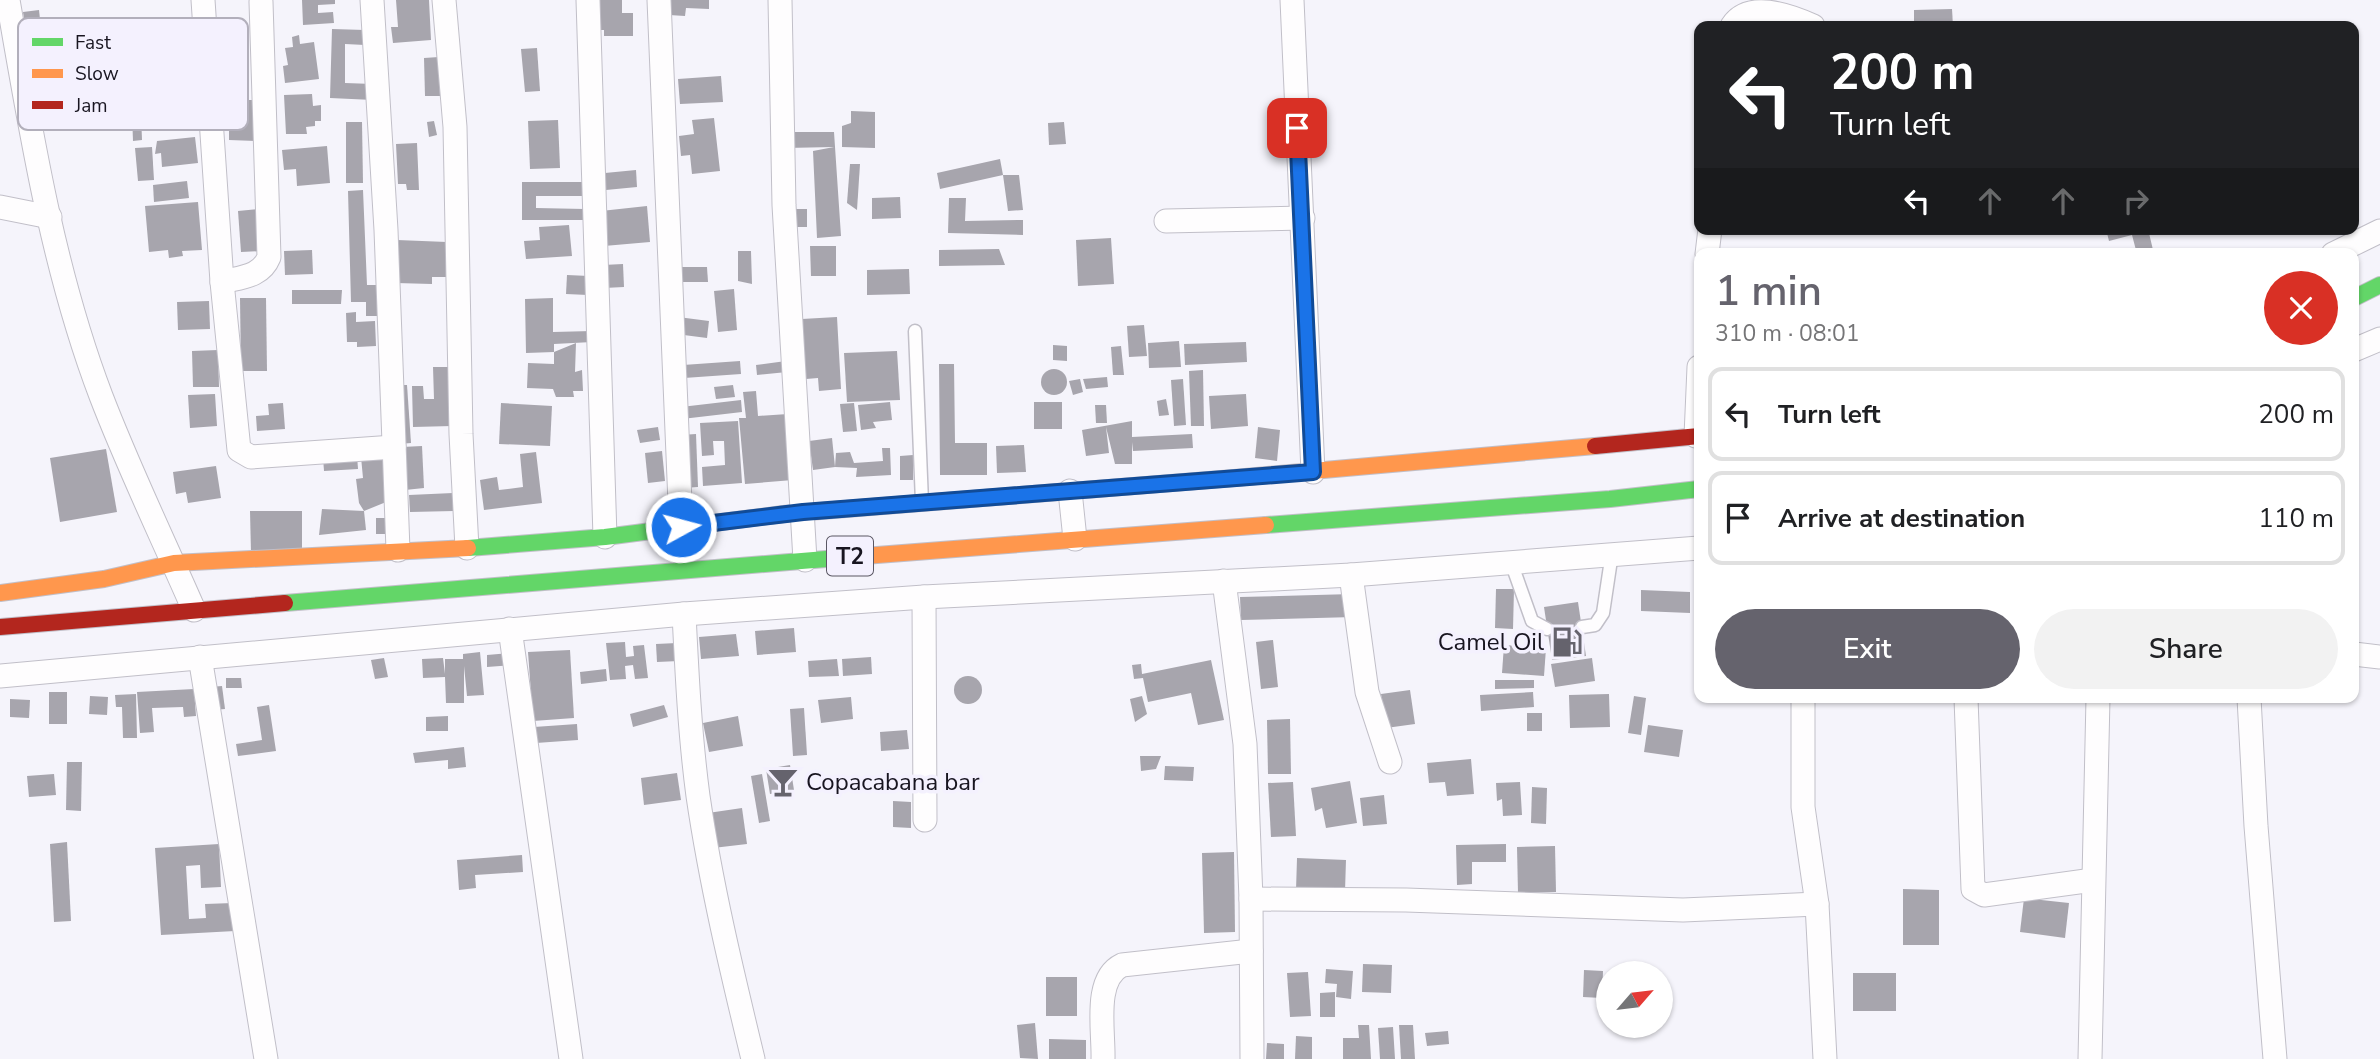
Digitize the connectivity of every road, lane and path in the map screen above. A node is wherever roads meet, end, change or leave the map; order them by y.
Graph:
1 (8, 0) edge
2 (203, 0) edge
3 (372, 0) edge
4 (444, 0) edge
5 (589, 0) edge
6 (659, 0) edge
7 (780, 0) edge
8 (1292, 0) edge
9 (261, 2) dead end
10 (204, 18) edge
11 (1737, 21) edge
12 (1802, 21) edge
13 (18, 59) edge
14 (30, 130) edge
15 (212, 130) edge
16 (0, 207) edge
17 (50, 217) junction
18 (1303, 218) junction
19 (1166, 221) dead end
20 (2380, 231) edge
21 (2345, 248) edge
22 (222, 282) junction
23 (2380, 285) edge
24 (2359, 296) edge
25 (915, 331) dead end
26 (2380, 339) edge
27 (2359, 348) edge
28 (1694, 436) edge
29 (394, 447) junction
30 (1313, 472) junction
31 (1694, 490) edge
32 (1070, 491) junction
33 (922, 502) junction
34 (803, 512) junction
35 (681, 527) junction
36 (606, 537) junction
37 (1075, 539) junction
38 (467, 548) junction
39 (1694, 548) edge
40 (398, 550) junction
41 (1612, 553) junction
42 (805, 560) junction
43 (174, 562) junction
44 (1511, 562) junction
45 (1351, 575) junction
46 (1224, 582) junction
47 (0, 593) edge
48 (924, 597) junction
49 (194, 610) junction
50 (684, 614) junction
51 (0, 627) edge
52 (1582, 627) dead end
53 (510, 629) junction
54 (1547, 629) dead end
55 (2359, 655) edge
56 (200, 657) junction
57 (2380, 657) edge
58 (0, 676) edge
59 (1804, 703) edge
60 (1966, 703) edge
61 (2098, 703) edge
62 (2249, 703) edge
63 (1390, 762) dead end
64 (925, 820) dead end
65 (2092, 880) junction
66 (1251, 899) junction
67 (1817, 904) junction
68 (1251, 951) junction
69 (266, 1059) edge
70 (571, 1059) edge
71 (753, 1059) edge
72 (1103, 1059) edge
73 (1252, 1059) edge
74 (1825, 1059) edge
75 (2090, 1059) edge
76 (2275, 1059) edge

1 - 13 street
2 - 10 street
3 - 29 street
4 - 38 street
5 - 36 street
6 - 35 street
7 - 34 street
8 - 18 street
9 - 22 street
11 - 12 street
14 - 17 street
15 - 22 street
16 - 17 street
17 - 43 street
18 - 19 street
18 - 30 street
20 - 21 street
22 - 29 street
23 - 24 main road
25 - 33 lane
26 - 27 street
28 - 30 main road
29 - 40 street
30 - 32 main road
31 - 37 main road, T2
32 - 33 main road
32 - 37 street
33 - 34 main road
34 - 35 main road
34 - 42 street
35 - 36 main road
36 - 38 main road
37 - 42 main road, T2
38 - 40 main road
39 - 41 street
40 - 43 main road
41 - 44 street
41 - 52 lane
42 - 49 main road, T2
43 - 47 main road
43 - 49 street
44 - 45 street
44 - 54 lane
45 - 46 street
45 - 63 street
46 - 48 street
46 - 66 street
48 - 50 street
48 - 64 street
49 - 51 main road, T2
50 - 53 street
50 - 71 street
53 - 56 street
53 - 70 street
55 - 57 street
56 - 58 street
56 - 69 street
59 - 67 street
60 - 65 street
61 - 65 street
62 - 76 street
65 - 75 street
66 - 67 street
66 - 68 street
67 - 74 street
68 - 72 street
68 - 73 street

